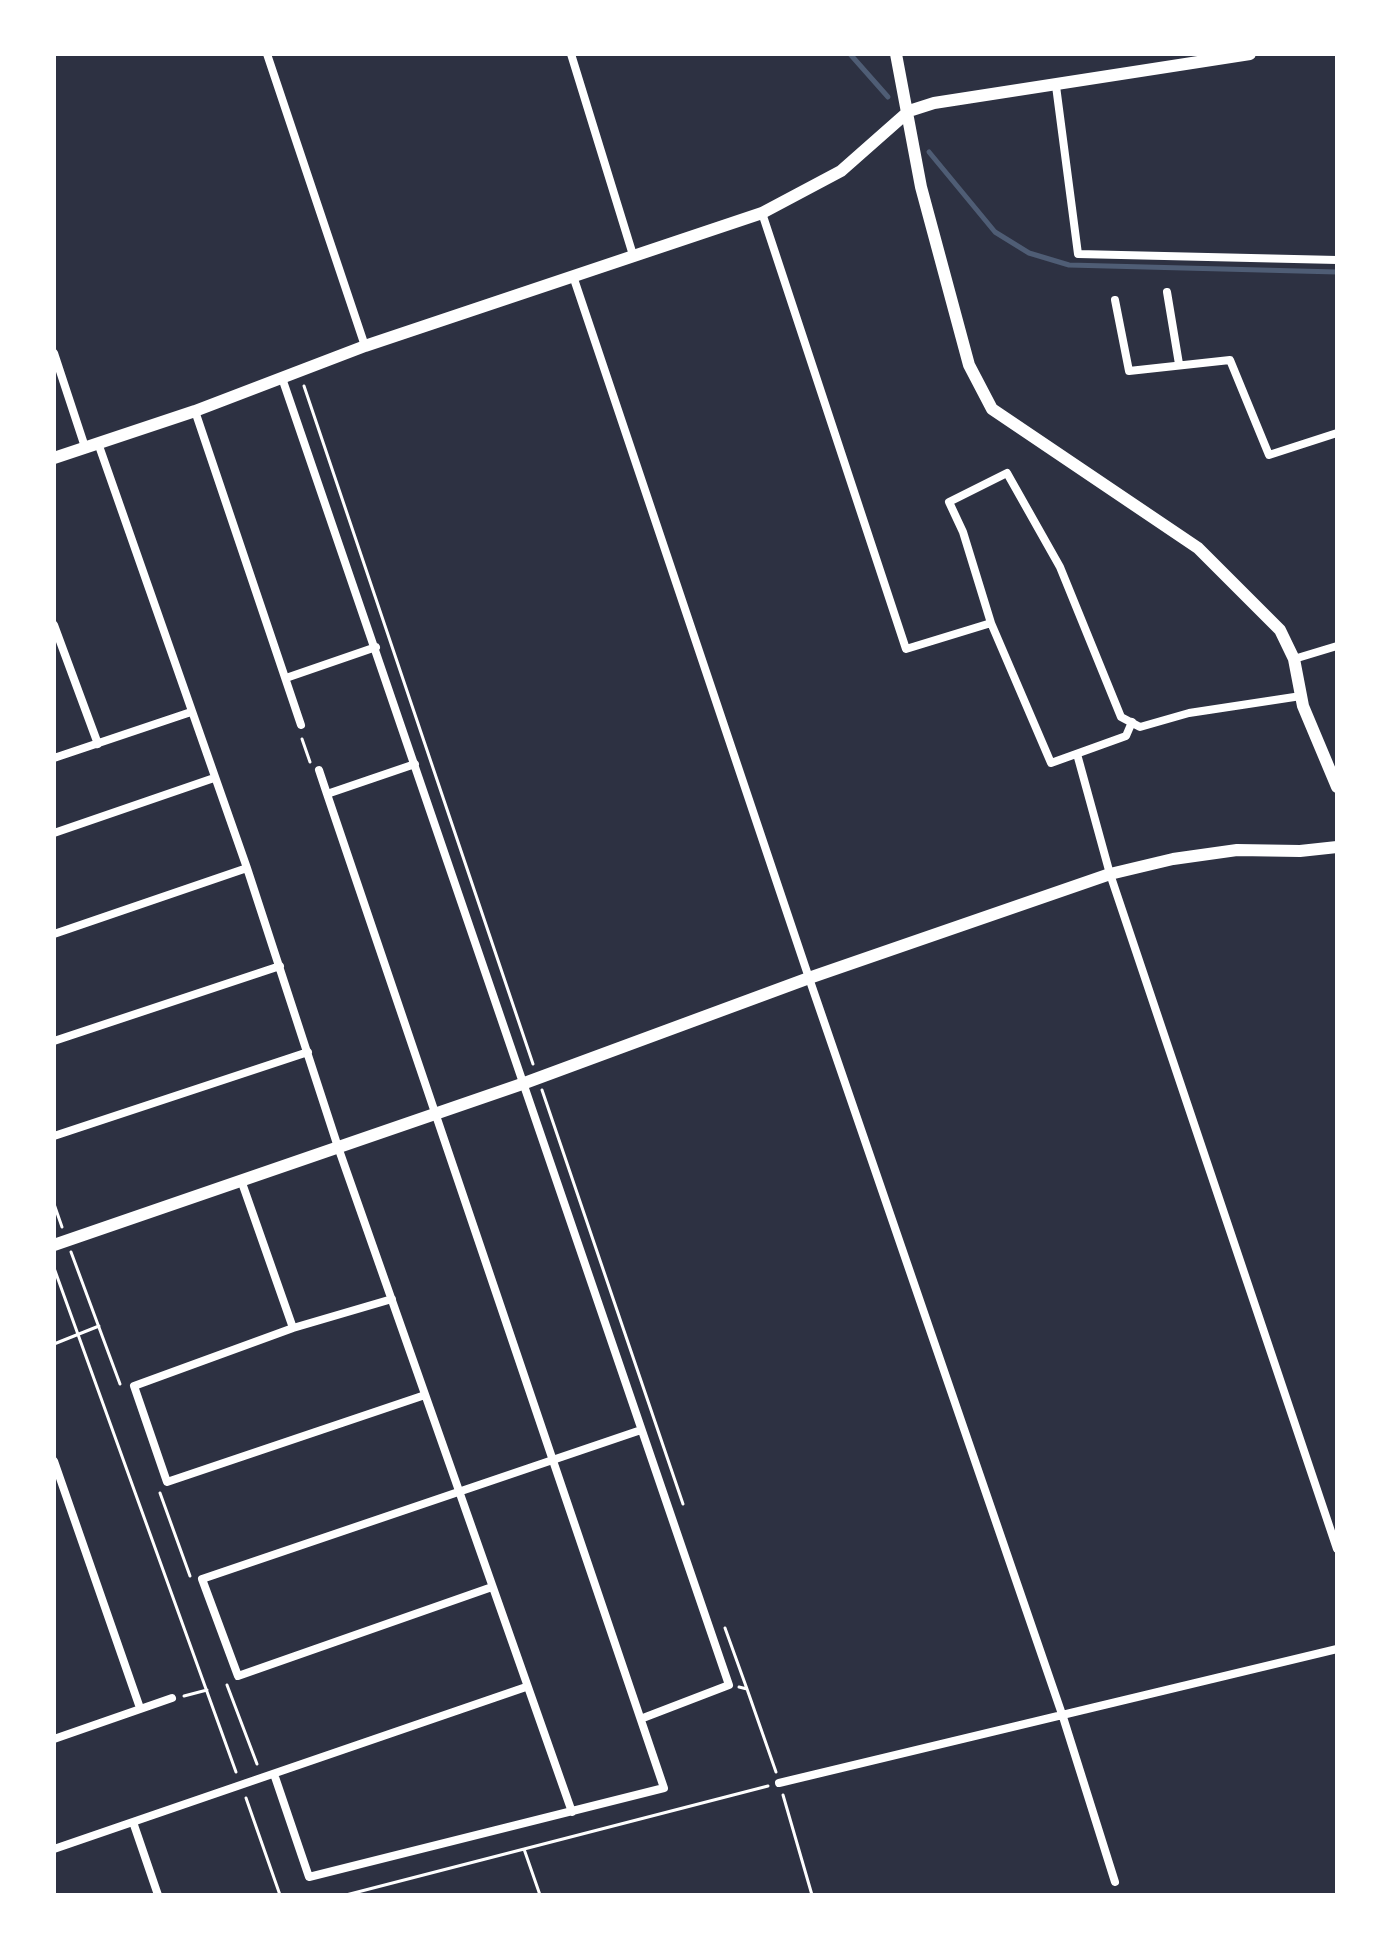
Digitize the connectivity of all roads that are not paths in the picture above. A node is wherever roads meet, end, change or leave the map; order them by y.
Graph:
1 (267, 54) edge
2 (571, 54) edge
3 (896, 54) edge
4 (1250, 54) edge
5 (1056, 86) junction
6 (909, 111) junction
7 (762, 213) junction
8 (633, 255) junction
9 (1337, 260) edge
10 (573, 276) junction
11 (1167, 292) dead end
12 (1115, 300) dead end
13 (365, 346) junction
14 (54, 353) edge
15 (1179, 364) junction
16 (282, 378) junction
17 (195, 411) junction
18 (1337, 433) edge
19 (98, 443) junction
20 (85, 447) junction
21 (54, 458) edge
22 (991, 623) junction
23 (54, 625) edge
24 (1337, 646) edge
25 (376, 647) junction
26 (1294, 659) junction
27 (286, 678) junction
28 (1301, 696) junction
29 (191, 712) junction
30 (1132, 722) junction
31 (301, 725) road end
32 (98, 744) junction
33 (1077, 754) junction
34 (54, 758) edge
35 (415, 764) junction
36 (319, 770) road end
37 (214, 778) junction
38 (1337, 787) edge
39 (327, 794) junction
40 (54, 833) edge
41 (1337, 847) edge
42 (247, 868) junction
43 (1110, 874) junction
44 (54, 934) edge
45 (280, 966) junction
46 (809, 978) junction
47 (54, 1041) edge
48 (308, 1052) junction
49 (522, 1084) junction
50 (433, 1112) junction
51 (54, 1136) edge
52 (338, 1147) junction
53 (241, 1180) junction
54 (60, 1243) edge
55 (392, 1299) junction
56 (293, 1328) junction
57 (425, 1395) junction
58 (641, 1430) junction
59 (554, 1458) junction
60 (54, 1461) edge
61 (460, 1493) junction
62 (1337, 1549) edge
63 (492, 1587) junction
64 (1337, 1649) edge
65 (526, 1687) junction
66 (172, 1698) road end
67 (140, 1708) junction
68 (1063, 1717) junction
69 (643, 1718) junction
70 (54, 1739) edge
71 (274, 1774) junction
72 (779, 1783) road end
73 (572, 1812) junction
74 (133, 1822) junction
75 (54, 1849) edge
76 (1115, 1882) dead end
77 (158, 1895) edge

1 - 13 street
2 - 8 street
3 - 6 street
4 - 5 street
5 - 6 street
5 - 9 street
6 - 7 street
6 - 26 street
7 - 8 street
7 - 22 street
8 - 10 street
10 - 13 street
10 - 46 street
11 - 15 street
12 - 15 street
13 - 16 street
14 - 20 street
15 - 18 street
16 - 17 street
16 - 25 street
17 - 19 street
17 - 27 street
19 - 20 street
19 - 29 street
20 - 21 street
22 - 30 street
22 - 33 street
23 - 32 street
24 - 26 street
25 - 27 street
25 - 35 street
26 - 28 street
27 - 31 street
28 - 30 street
28 - 38 street
29 - 32 street
29 - 37 street
30 - 33 street
32 - 34 street
33 - 43 street
35 - 39 street
35 - 49 street
36 - 39 street
37 - 40 street
37 - 42 street
39 - 50 street
41 - 43 street
42 - 44 street
42 - 45 street
43 - 46 street
43 - 62 street
45 - 47 street
45 - 48 street
46 - 49 street
46 - 68 street
48 - 51 street
48 - 52 street
49 - 50 street
49 - 58 street
50 - 52 street
50 - 59 street
52 - 53 street
52 - 55 street
53 - 54 street
53 - 56 street
55 - 56 street
55 - 57 street
56 - 57 street
57 - 61 street
58 - 59 street
58 - 69 street
59 - 61 street
59 - 69 street
60 - 67 street
61 - 63 street
61 - 63 street
63 - 65 street
64 - 68 street
65 - 71 street
65 - 73 street
66 - 67 street
67 - 70 street
68 - 72 street
68 - 76 street
69 - 73 street
71 - 73 street
71 - 74 street
74 - 75 street
74 - 77 street

